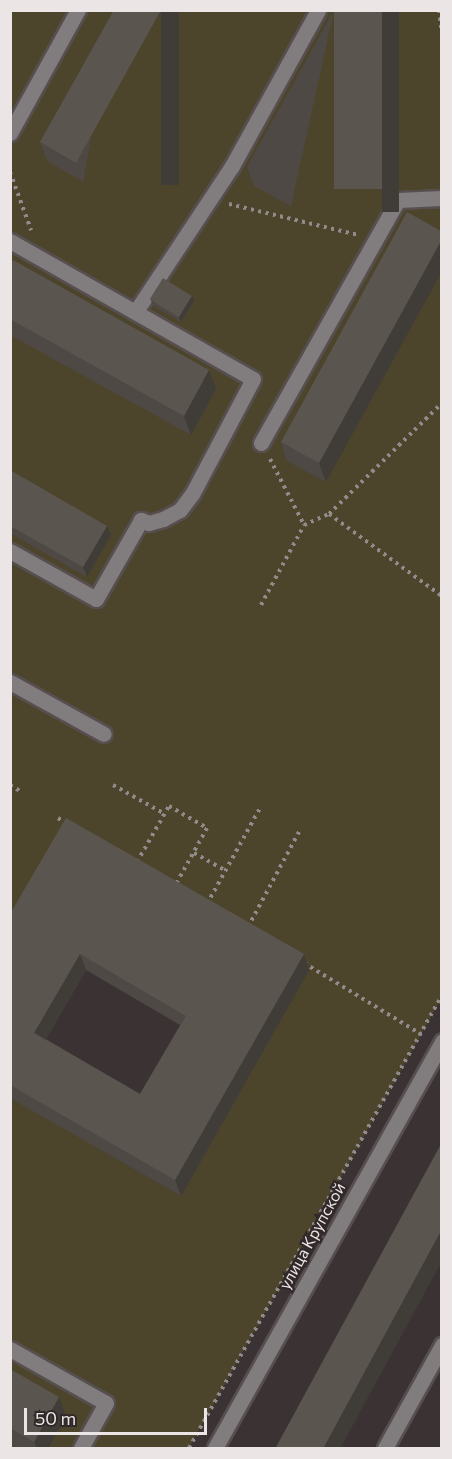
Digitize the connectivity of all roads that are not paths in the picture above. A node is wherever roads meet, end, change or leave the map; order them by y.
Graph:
1 (78, 10) edge
2 (318, 10) edge
3 (10, 133) edge
4 (441, 198) edge
5 (10, 241) edge
6 (136, 311) junction
7 (261, 443) road end
8 (10, 551) edge
9 (10, 682) edge
10 (104, 734) dead end
11 (441, 1041) edge
12 (441, 1345) edge
13 (10, 1349) edge
14 (81, 1449) edge
15 (215, 1449) edge
16 (385, 1449) edge

1 - 3 street
2 - 6 street
4 - 7 street
5 - 6 street
6 - 8 street
9 - 10 street
11 - 15 street, улица Крупской
12 - 16 street
13 - 14 street

